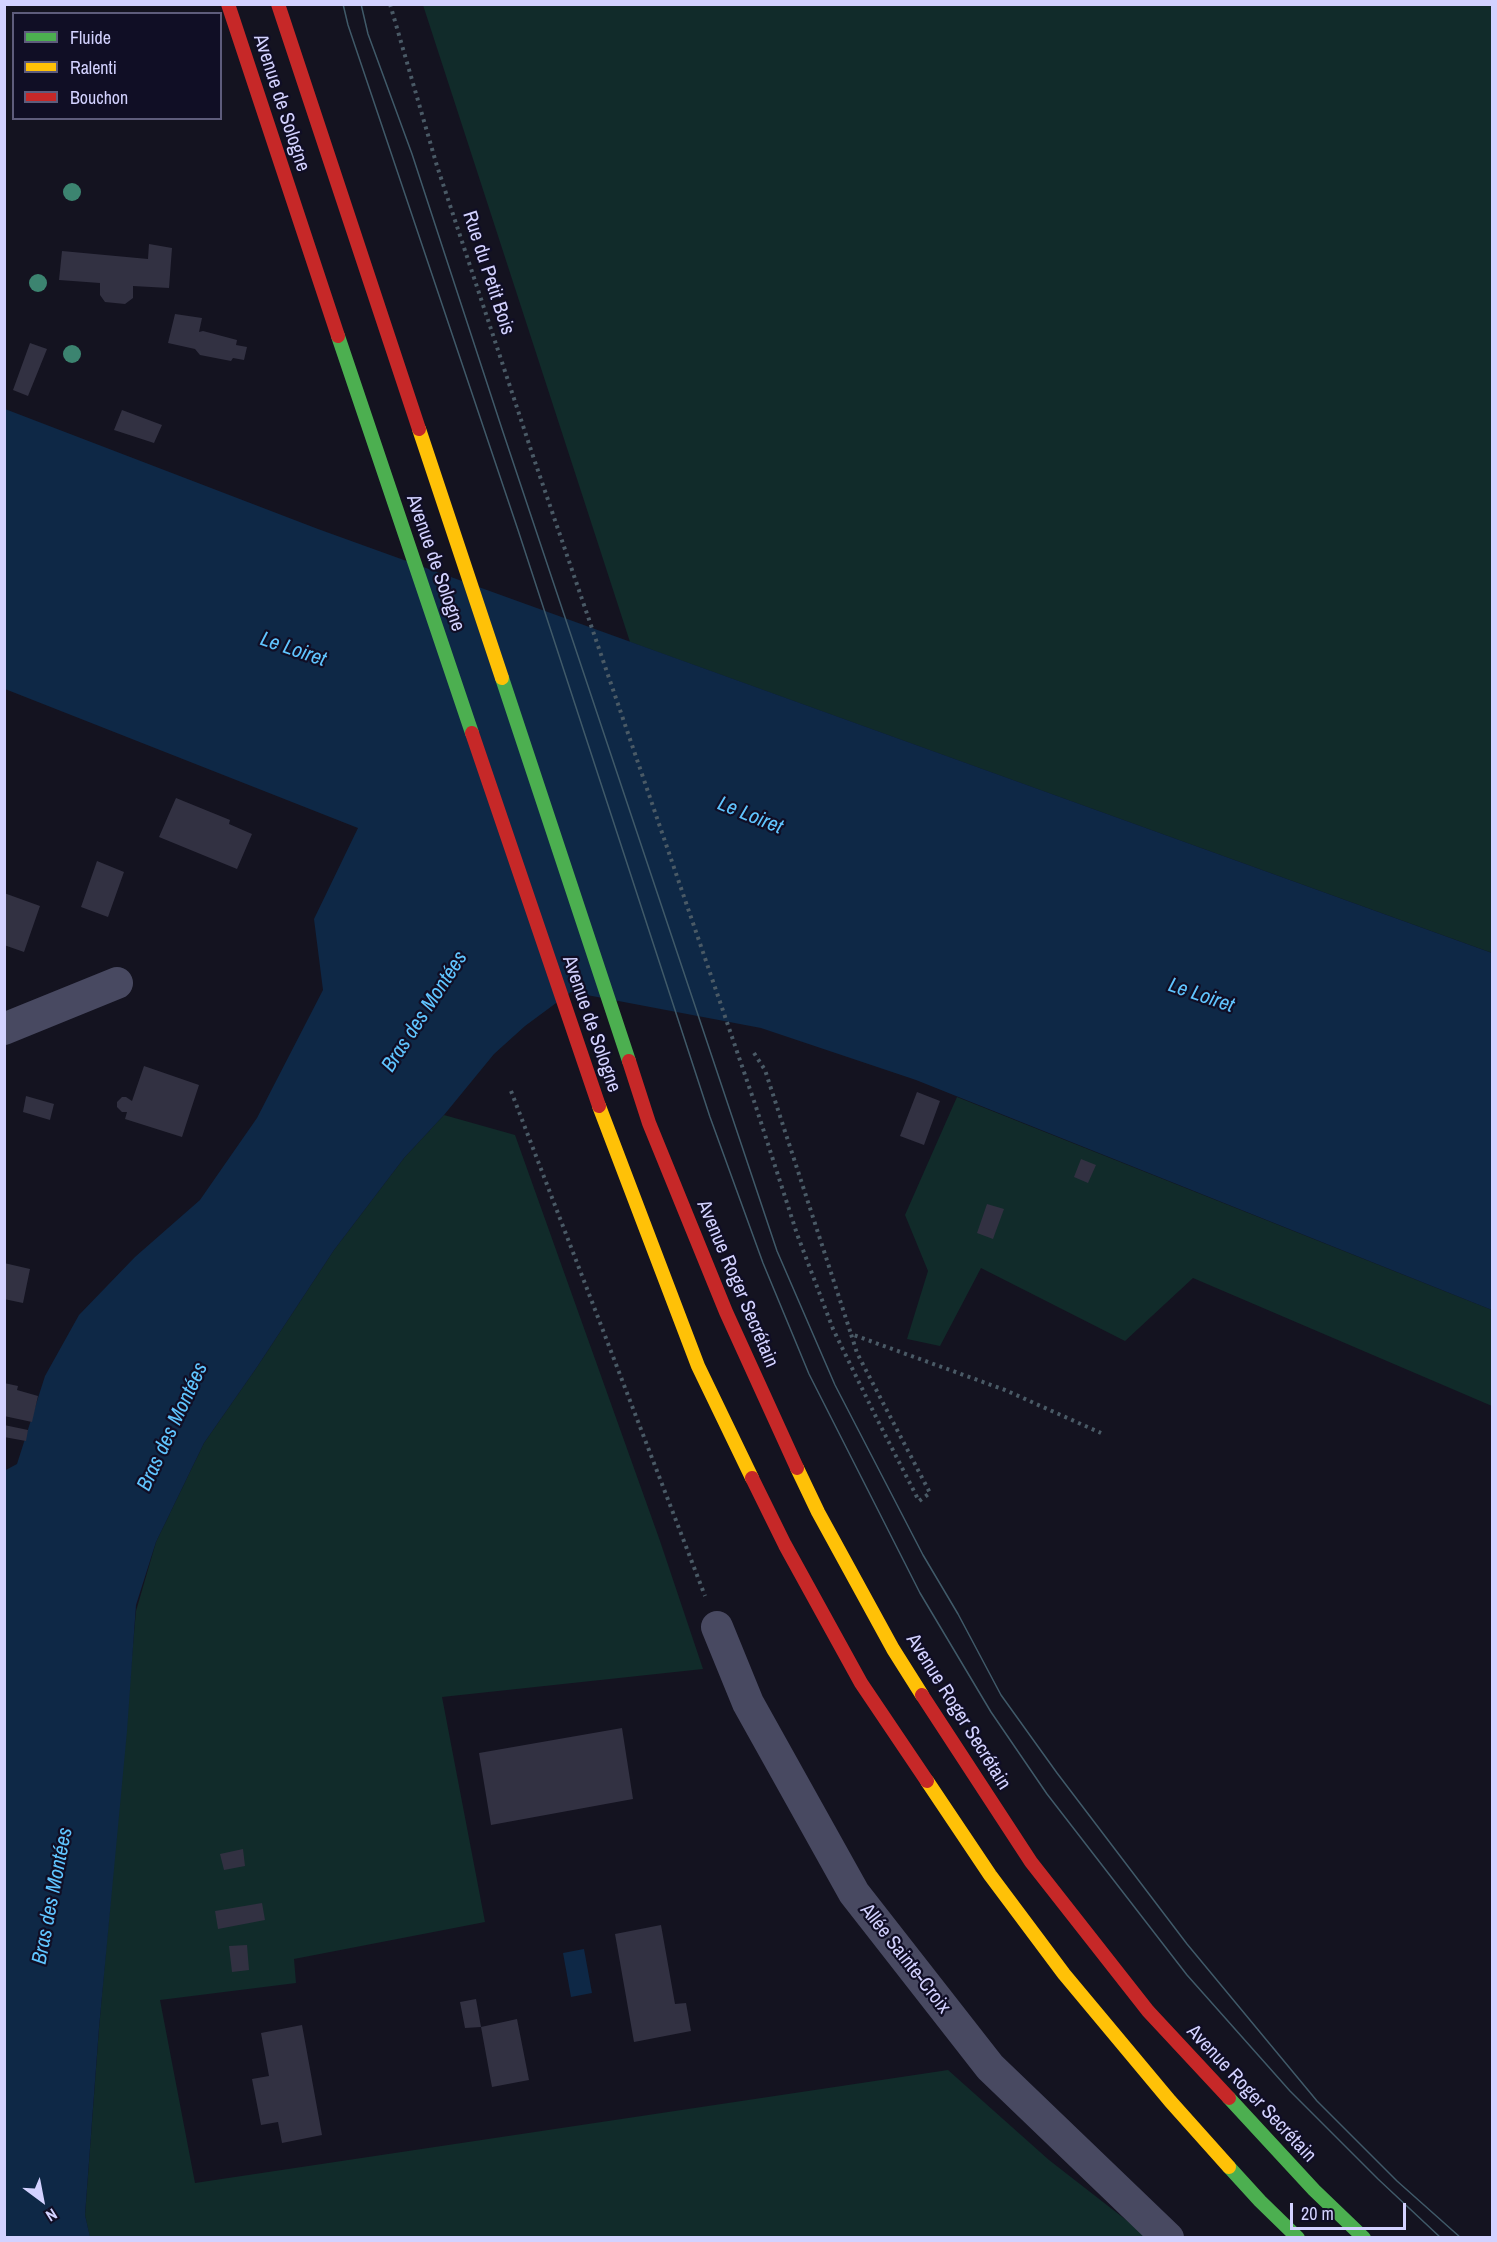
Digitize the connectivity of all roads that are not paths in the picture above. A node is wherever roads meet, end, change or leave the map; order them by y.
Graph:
1 (228, 4) edge
2 (278, 4) edge
3 (297, 16) dead end
4 (369, 278) junction
5 (117, 983) dead end
6 (4, 1029) edge
7 (650, 1123) joint
8 (717, 1627) road end
9 (1168, 2238) edge
10 (1298, 2238) edge
11 (1364, 2238) edge

1 - 10 main road, Avenue de Sologne
2 - 4 main road, Avenue de Sologne
3 - 4 main road
4 - 7 main road, Avenue de Sologne
5 - 6 street
7 - 11 main road, Avenue Roger Secrétain
8 - 9 street, Allée Sainte-Croix

